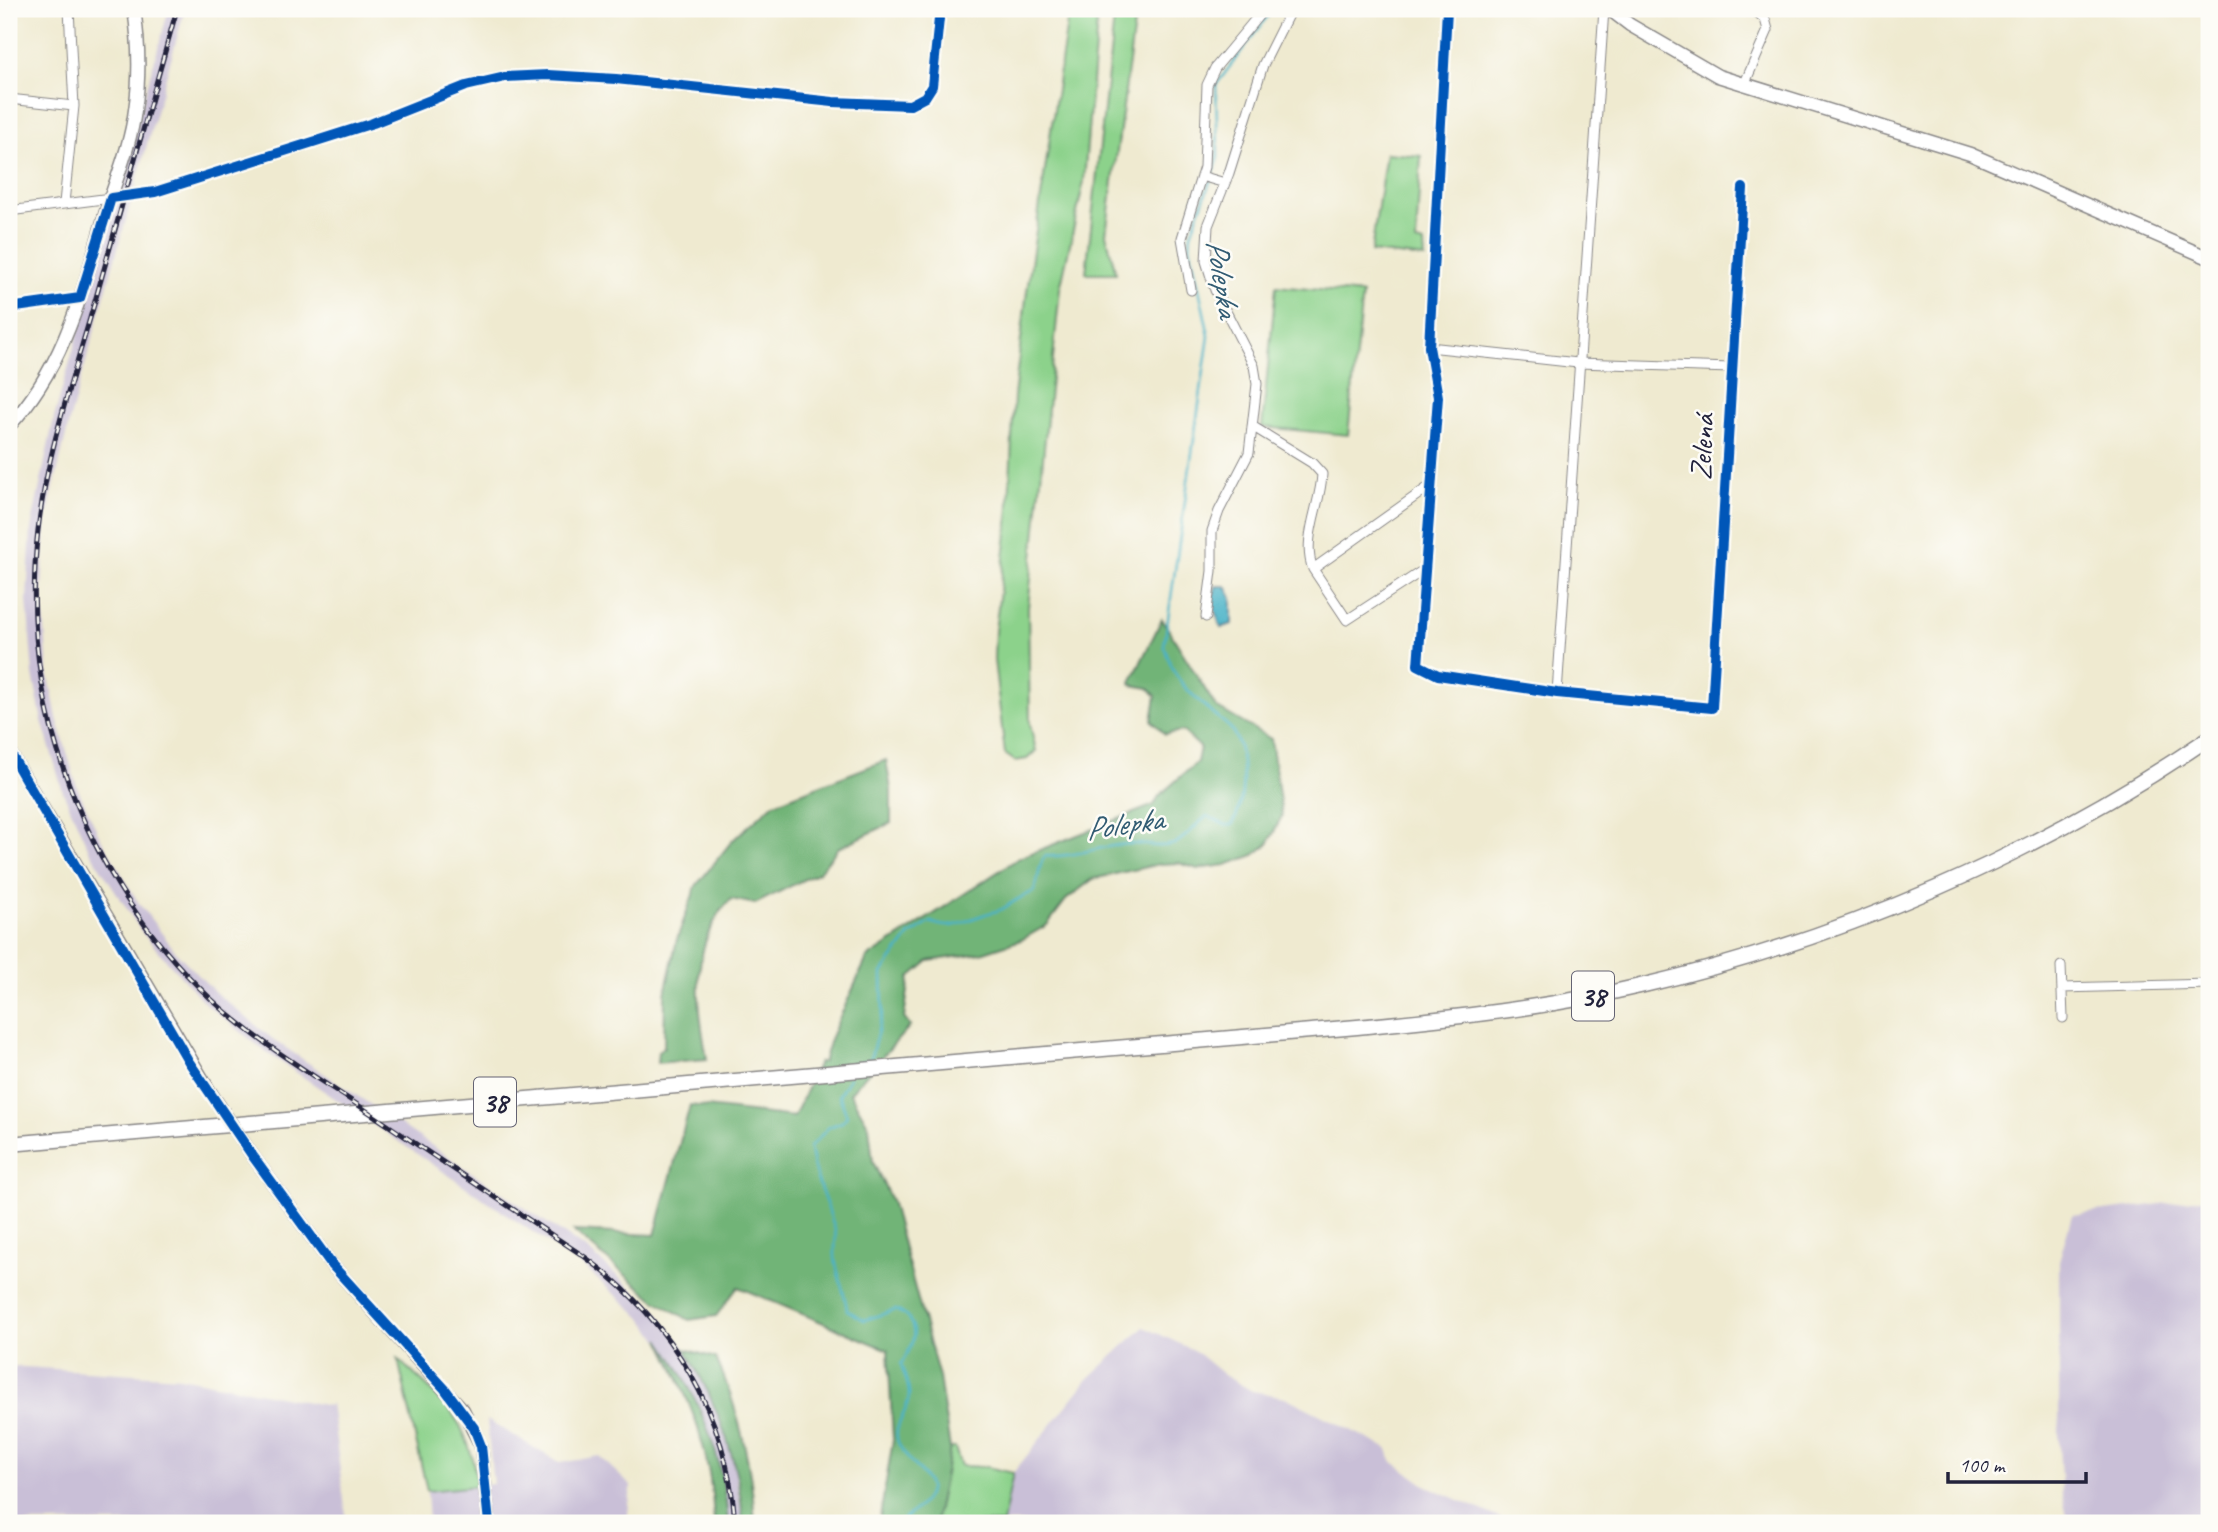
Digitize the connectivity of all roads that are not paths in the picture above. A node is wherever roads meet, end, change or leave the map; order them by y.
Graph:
1 (69, 9) edge
2 (134, 9) edge
3 (1264, 9) edge
4 (1291, 9) edge
5 (1447, 9) edge
6 (1606, 9) edge
7 (1753, 9) edge
8 (1744, 85) junction
9 (9, 99) edge
10 (74, 106) junction
11 (1204, 177) junction
12 (1222, 182) junction
13 (1743, 188) dead end
14 (111, 198) junction
15 (64, 203) junction
16 (9, 211) edge
17 (2209, 258) edge
18 (1191, 290) dead end
19 (79, 298) junction
20 (9, 308) edge
21 (1429, 347) junction
22 (1578, 363) junction
23 (1731, 368) junction
24 (1252, 425) junction
25 (9, 426) edge
26 (1430, 486) junction
27 (1313, 569) junction
28 (1425, 569) junction
29 (1206, 617) dead end
30 (1557, 693) junction
31 (2209, 738) edge
32 (9, 751) edge
33 (2061, 966) dead end
34 (2209, 984) edge
35 (2062, 988) junction
36 (2063, 1018) dead end
37 (9, 1144) edge
38 (489, 1523) edge

1 - 10 street
2 - 14 street
3 - 11 street
4 - 12 street
5 - 21 street
6 - 8 street
6 - 22 street
7 - 8 street
8 - 17 street
9 - 10 street
10 - 15 street
11 - 12 street
11 - 18 street
12 - 24 street
13 - 23 street, Zelená
14 - 15 street
14 - 19 street
15 - 16 street
19 - 20 street
19 - 25 street
21 - 22 street
21 - 26 street
22 - 23 street
22 - 30 street
23 - 30 street, Zelená
24 - 27 street
24 - 29 street
26 - 27 street
26 - 28 street
27 - 28 street
28 - 30 street
31 - 37 main road, 38
32 - 38 street, bridge
33 - 35 street
34 - 35 street
35 - 36 street

